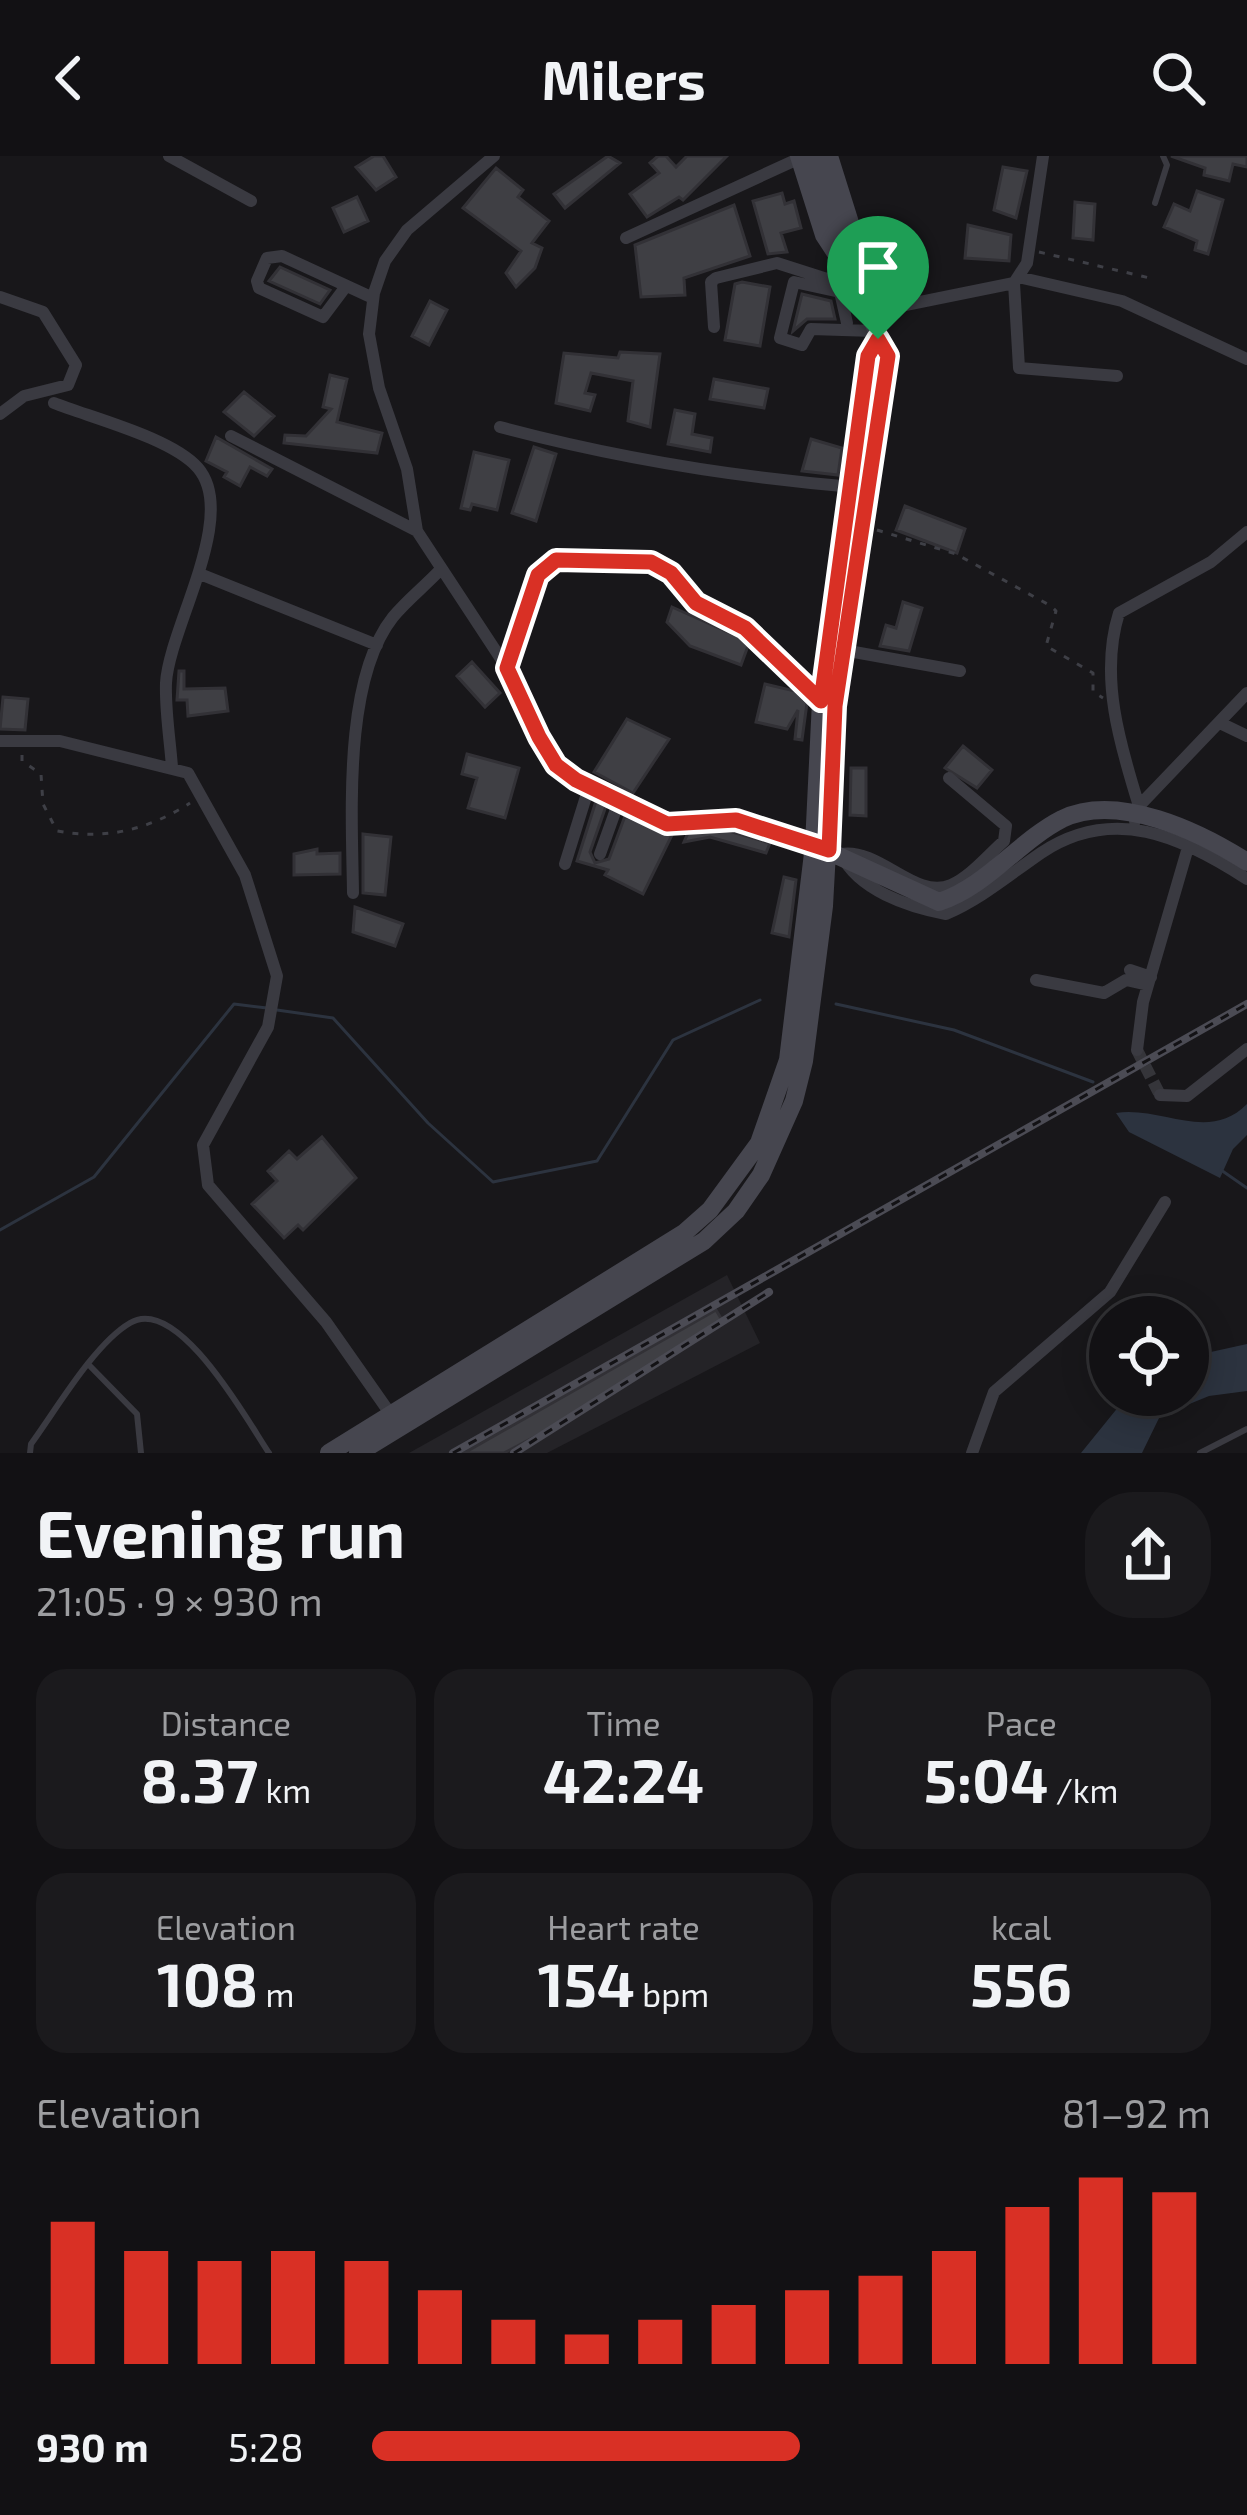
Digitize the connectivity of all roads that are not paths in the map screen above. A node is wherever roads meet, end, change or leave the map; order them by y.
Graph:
1 (170, 156) edge
2 (494, 156) edge
3 (829, 156) edge
4 (1043, 156) edge
5 (1163, 156) edge
6 (805, 157) edge
7 (251, 201) dead end
8 (1155, 203) dead end
9 (626, 238) dead end
10 (814, 280) junction
11 (848, 280) junction
12 (1016, 280) junction
13 (344, 289) junction
14 (0, 297) edge
15 (373, 298) junction
16 (847, 323) dead end
17 (714, 327) dead end
18 (873, 328) junction
19 (1246, 358) edge
20 (1117, 376) dead end
21 (54, 403) dead end
22 (0, 414) edge
23 (500, 427) dead end
24 (231, 436) dead end
25 (860, 488) junction
26 (417, 531) junction
27 (1247, 532) edge
28 (440, 570) junction
29 (200, 574) junction
30 (377, 645) junction
31 (843, 650) junction
32 (507, 668) junction
33 (960, 670) dead end
34 (1247, 693) edge
35 (821, 701) junction
36 (1220, 722) junction
37 (1247, 736) edge
38 (0, 741) edge
39 (172, 767) junction
40 (949, 778) dead end
41 (589, 787) junction
42 (619, 801) junction
43 (1139, 806) junction
44 (1134, 827) junction
45 (1190, 844) junction
46 (828, 850) junction
47 (600, 854) dead end
48 (1247, 862) edge
49 (566, 865) dead end
50 (1247, 879) edge
51 (353, 892) dead end
52 (1130, 970) dead end
53 (1036, 980) dead end
54 (1150, 981) junction
55 (1247, 1049) edge
56 (1138, 1050) tunnel mouth
57 (1160, 1095) dead end
58 (1166, 1202) dead end
59 (89, 1365) junction
60 (395, 1421) junction
61 (1247, 1430) edge
62 (31, 1453) edge
63 (141, 1453) edge
64 (269, 1453) edge
65 (329, 1453) edge
66 (358, 1453) edge
67 (972, 1453) edge
68 (1200, 1453) edge

1 - 7 street
2 - 15 street
3 - 11 main road
4 - 12 street
5 - 8 lane
6 - 9 street
6 - 11 main road
6 - 11 main road
10 - 11 street
10 - 17 street
10 - 18 street
11 - 16 street
11 - 18 main road
12 - 18 street
12 - 19 street
12 - 20 street
13 - 13 street
13 - 15 street
14 - 22 street
15 - 26 street
18 - 25 main road
21 - 29 street
23 - 25 street
24 - 26 street
25 - 31 main road
25 - 35 main road
26 - 28 street
27 - 43 street
28 - 30 street
28 - 32 street
29 - 30 street
29 - 39 street
30 - 51 street
31 - 33 street
31 - 46 main road
32 - 35 street
32 - 41 street
34 - 36 street
35 - 46 main road
36 - 37 street
36 - 43 street
38 - 39 street
39 - 60 street
40 - 46 street
41 - 42 street
41 - 49 street
42 - 46 street
42 - 47 street
43 - 44 street
44 - 45 street
44 - 46 street
45 - 50 street
45 - 54 street
46 - 48 main road
46 - 60 main road
52 - 54 street
53 - 54 street
54 - 56 street
55 - 57 street
58 - 67 street
59 - 62 lane
59 - 63 lane
59 - 64 lane
60 - 65 main road
60 - 66 main road
61 - 68 lane

